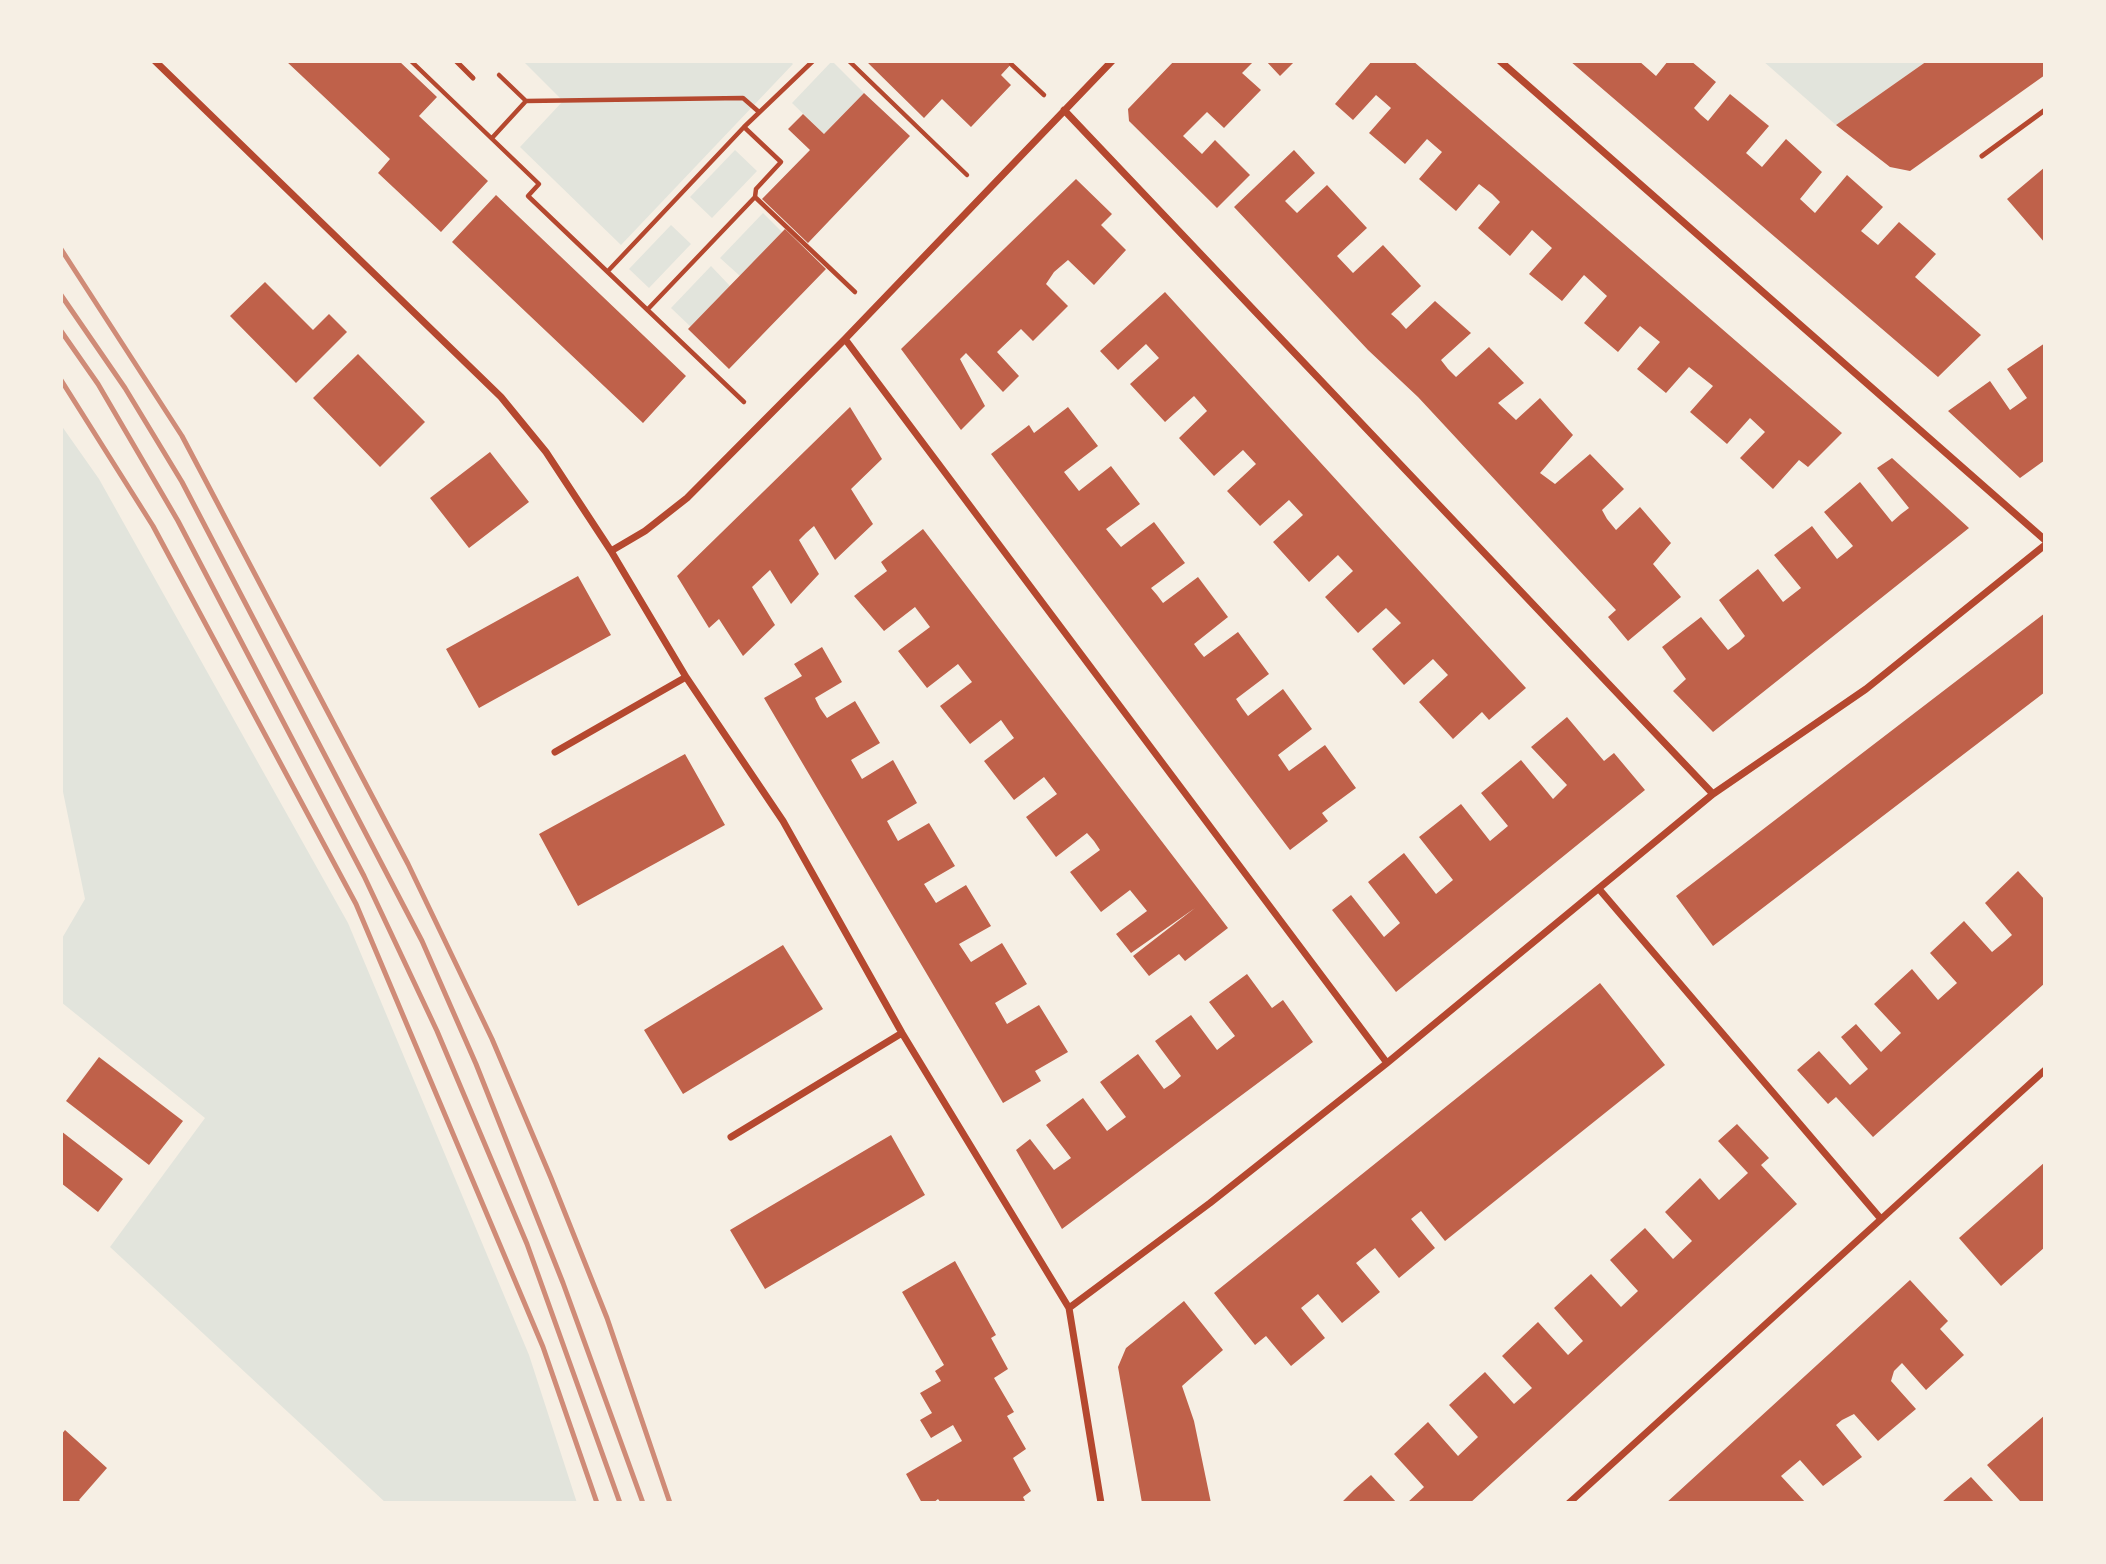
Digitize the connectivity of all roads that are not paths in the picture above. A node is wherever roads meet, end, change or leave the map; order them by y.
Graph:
1 (456, 61) edge
2 (1112, 61) edge
3 (1500, 61) edge
4 (157, 62) edge
5 (473, 78) dead end
6 (1064, 110) junction
7 (2045, 110) edge
8 (1982, 156) dead end
9 (845, 340) junction
10 (2045, 543) edge
11 (611, 551) junction
12 (687, 677) junction
13 (555, 752) dead end
14 (1713, 794) junction
15 (1600, 889) junction
16 (902, 1033) junction
17 (1387, 1063) junction
18 (2045, 1070) edge
19 (731, 1137) dead end
20 (1881, 1219) junction
21 (1069, 1308) junction
22 (1101, 1503) edge
23 (1569, 1503) edge

1 - 5 lane
2 - 6 street
3 - 10 street
4 - 11 street
6 - 9 street
6 - 14 street
7 - 8 lane
9 - 11 street
9 - 17 street
10 - 14 street
11 - 12 street
12 - 13 street
12 - 16 street
14 - 15 street
15 - 17 street
15 - 20 street
16 - 19 street
16 - 21 street
17 - 21 street
18 - 20 street
20 - 23 street
21 - 22 street

